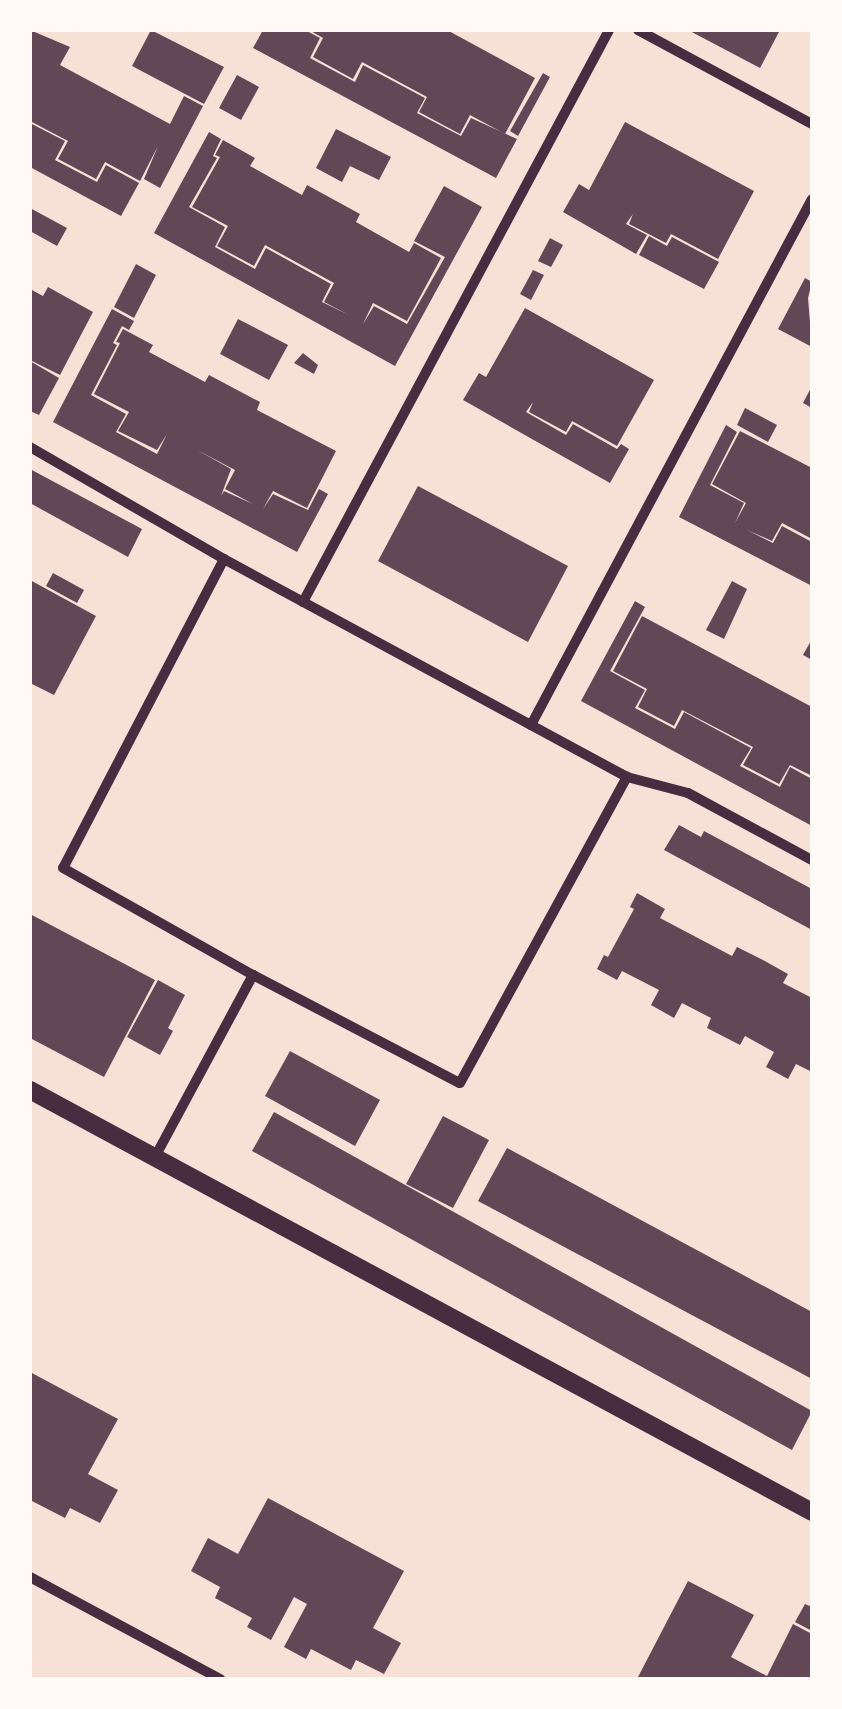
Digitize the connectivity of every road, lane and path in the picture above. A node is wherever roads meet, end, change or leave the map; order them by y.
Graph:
1 (609, 30) edge
2 (638, 30) edge
3 (812, 124) edge
4 (812, 199) edge
5 (30, 447) edge
6 (224, 559) junction
7 (303, 602) junction
8 (532, 725) junction
9 (627, 777) junction
10 (812, 860) edge
11 (253, 975) junction
12 (30, 1090) edge
13 (155, 1157) junction
14 (812, 1512) edge
15 (30, 1576) edge
16 (220, 1679) edge

1 - 7 street
2 - 3 street
4 - 8 street
5 - 6 street
6 - 7 street
6 - 11 street
7 - 8 street
8 - 9 street
9 - 10 street
9 - 11 street
11 - 13 street
12 - 13 street
13 - 14 street
15 - 16 street

